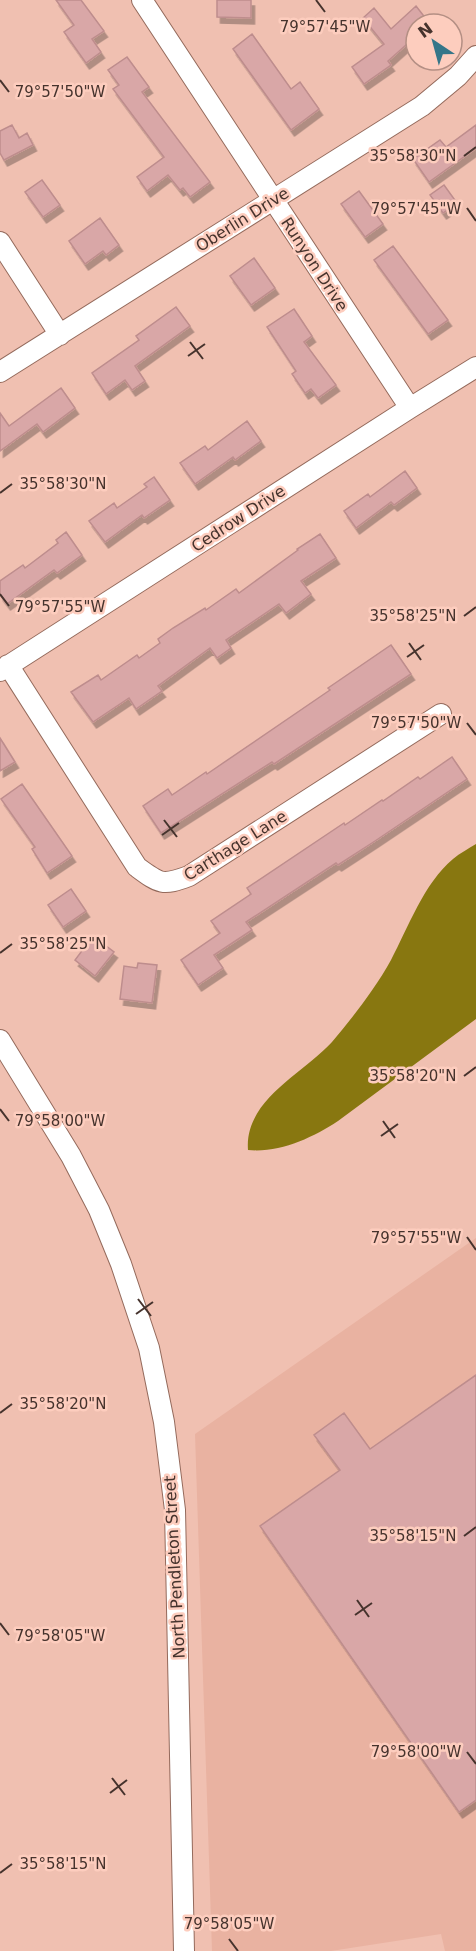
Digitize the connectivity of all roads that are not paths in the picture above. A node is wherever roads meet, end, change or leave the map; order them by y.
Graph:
1 (142, 0) edge
2 (476, 56) edge
3 (273, 200) junction
4 (0, 242) edge
5 (60, 335) junction
6 (476, 367) edge
7 (0, 372) edge
8 (410, 408) junction
9 (4, 668) edge
10 (441, 714) dead end
11 (0, 1040) edge
12 (184, 1951) edge

1 - 3 street, Runyon Drive
2 - 3 street, Oberlin Drive
3 - 5 street, Oberlin Drive
3 - 8 street, Runyon Drive
4 - 5 street
5 - 7 street, Oberlin Drive
6 - 8 street, Cedrow Drive
8 - 9 street, Cedrow Drive
9 - 10 street, Carthage Lane
11 - 12 street, North Pendleton Street

